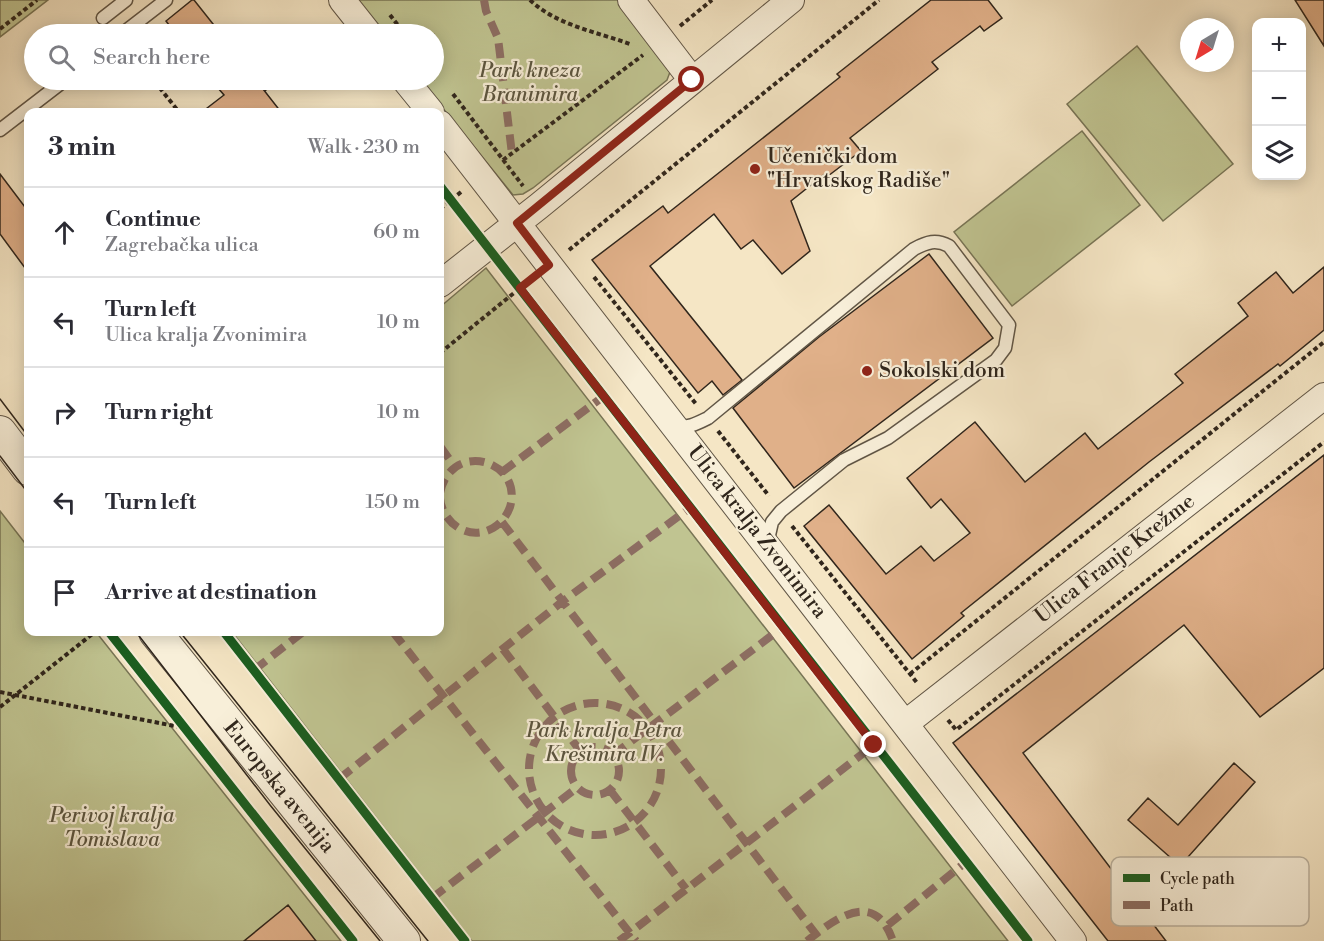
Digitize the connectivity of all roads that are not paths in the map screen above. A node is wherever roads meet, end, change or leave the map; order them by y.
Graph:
1 (126, 0) edge
2 (166, 0) edge
3 (342, 0) edge
4 (631, 0) edge
5 (791, 0) edge
6 (103, 18) dead end
7 (135, 24) edge
8 (361, 24) edge
9 (692, 80) junction
10 (52, 90) edge
11 (413, 90) edge
12 (29, 108) edge
13 (427, 108) edge
14 (24, 112) edge
15 (444, 129) edge
16 (0, 130) edge
17 (517, 223) junction
18 (444, 281) edge
19 (1324, 396) edge
20 (674, 426) junction
21 (0, 432) edge
22 (24, 464) edge
23 (767, 545) junction
24 (158, 636) edge
25 (906, 723) junction
26 (404, 941) edge
27 (1073, 941) edge

1 - 6 lane
2 - 7 lane
3 - 8 street
4 - 9 street
5 - 9 street
9 - 17 street
10 - 12 lane
11 - 13 street
14 - 16 lane
15 - 17 street, Ulica kralja Zvonimira
17 - 18 street
17 - 20 street, Ulica kralja Zvonimira
19 - 25 street, Ulica Franje Krežme
20 - 23 street, Ulica kralja Zvonimira
20 - 23 lane
21 - 22 street
23 - 25 street, Ulica kralja Zvonimira
24 - 26 street, Europska avenija
25 - 27 street, Ulica kralja Zvonimira

